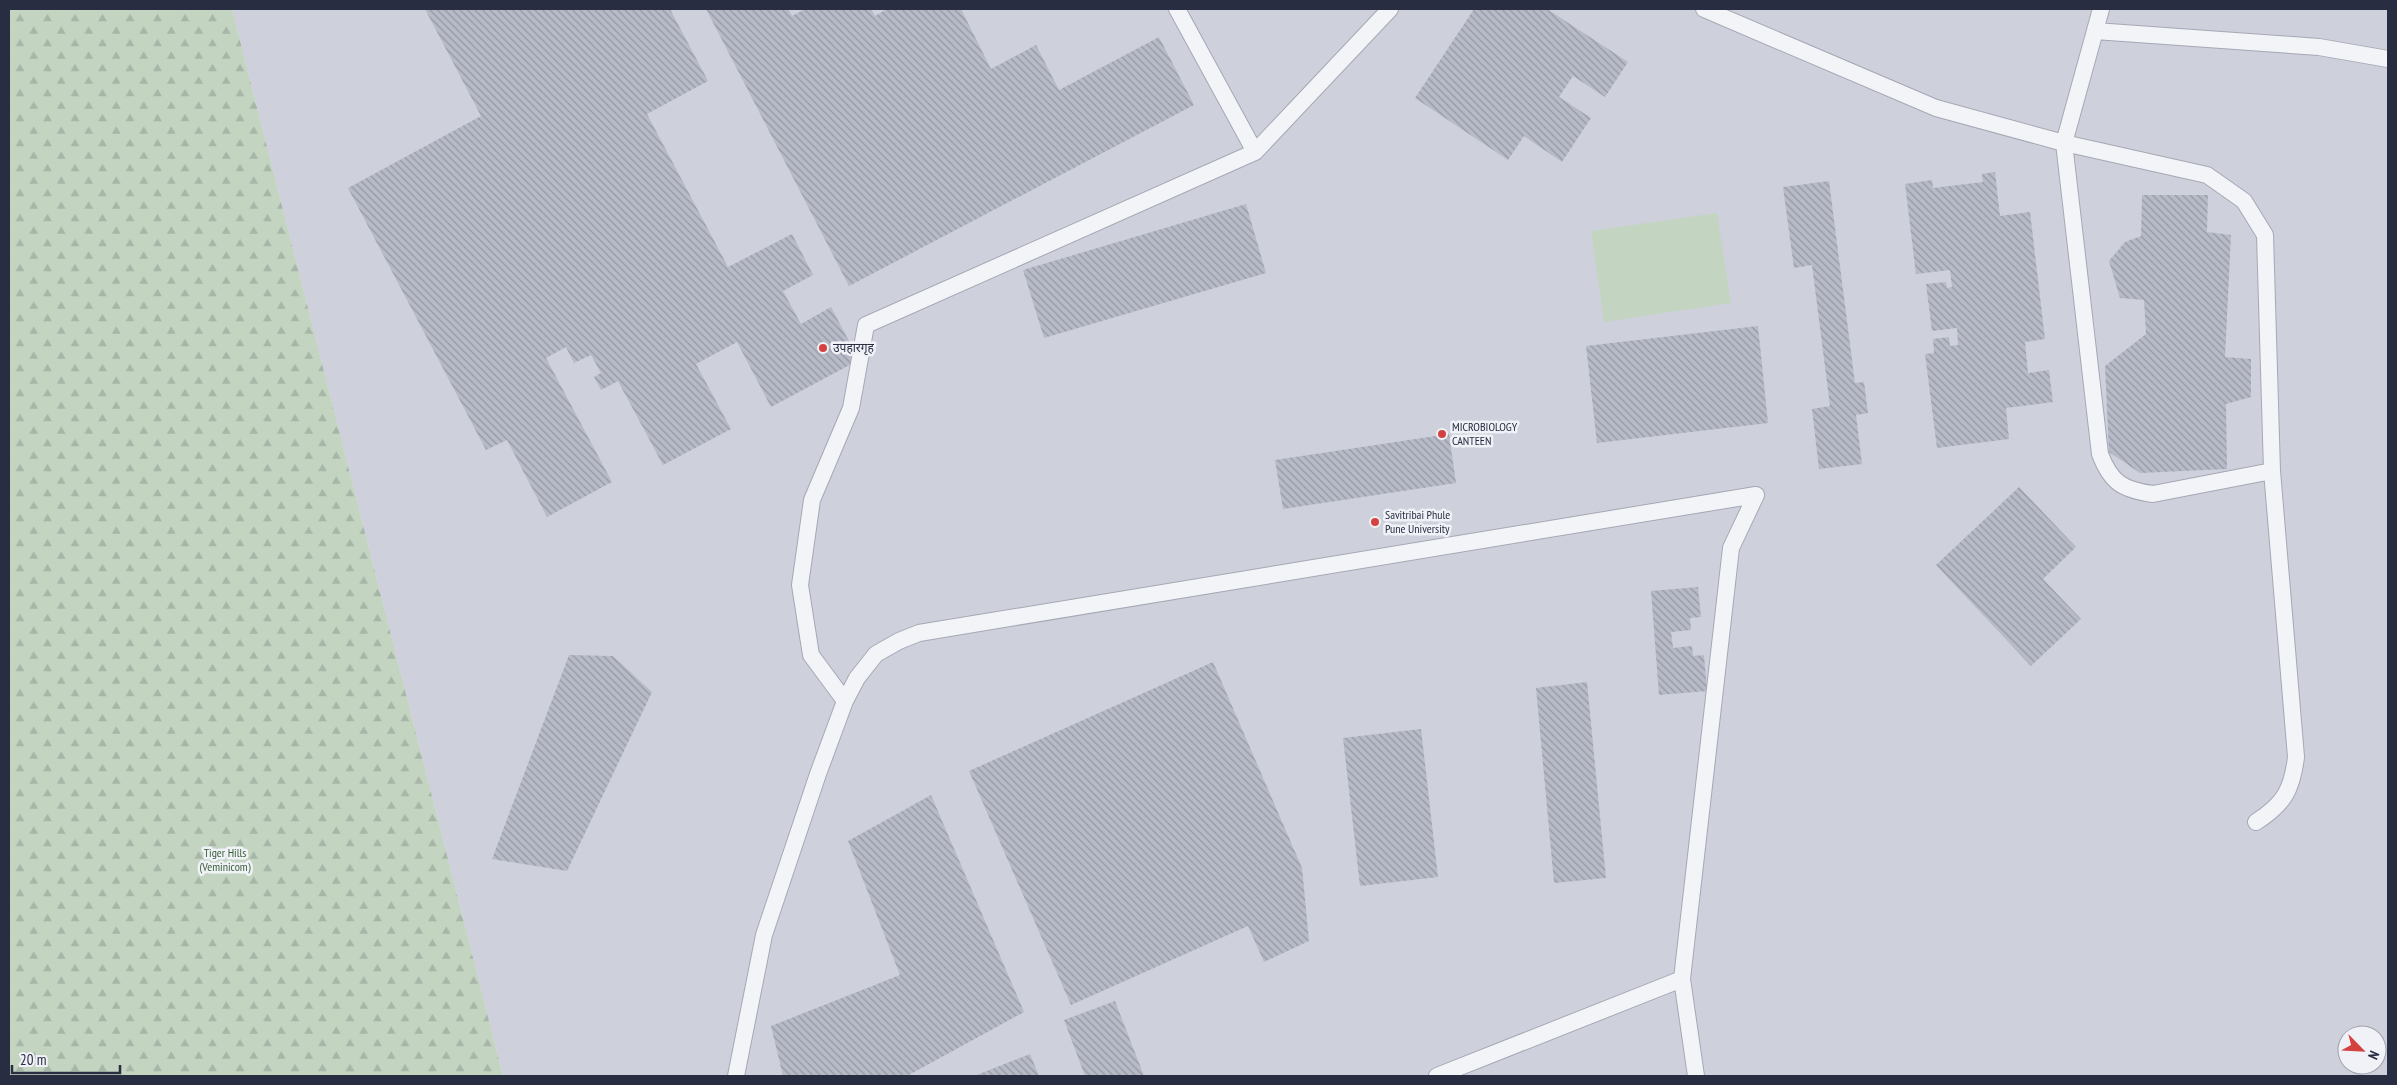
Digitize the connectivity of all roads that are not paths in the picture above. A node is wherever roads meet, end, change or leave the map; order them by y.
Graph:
1 (1177, 9) edge
2 (1390, 9) edge
3 (1704, 9) edge
4 (2101, 9) edge
5 (2095, 31) junction
6 (2388, 59) edge
7 (2064, 143) junction
8 (1255, 152) junction
9 (2272, 471) junction
10 (845, 701) junction
11 (2256, 822) dead end
12 (1682, 979) junction
13 (736, 1076) edge
14 (1437, 1076) edge
15 (1696, 1076) edge

1 - 8 lane
2 - 8 lane
3 - 7 lane
4 - 5 lane
5 - 6 lane
5 - 7 lane
7 - 9 lane
7 - 9 lane
8 - 10 lane
9 - 11 lane
10 - 12 lane
10 - 13 lane
12 - 14 lane
12 - 15 lane

